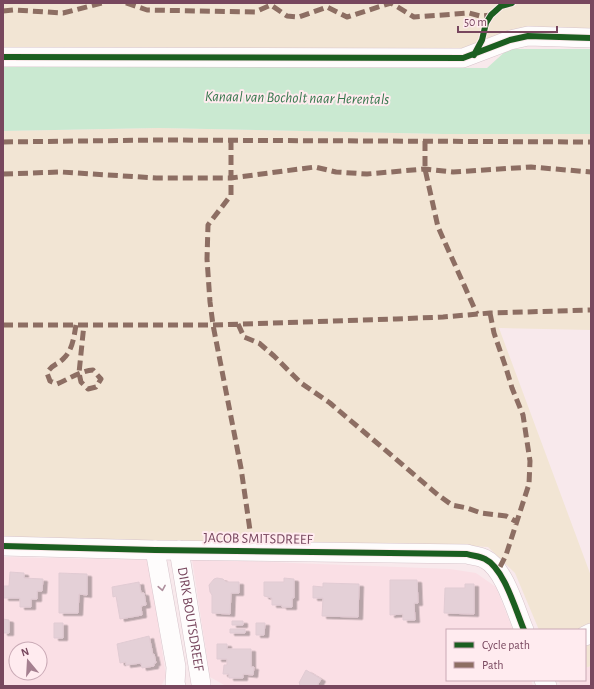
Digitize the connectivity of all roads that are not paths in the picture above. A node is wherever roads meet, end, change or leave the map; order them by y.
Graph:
1 (591, 38) edge
2 (3, 57) edge
3 (3, 546) edge
4 (155, 550) junction
5 (179, 550) junction
6 (524, 629) edge
7 (175, 685) edge
8 (202, 685) edge

1 - 2 street
3 - 4 street, JACOB SMITSDREEF
4 - 5 street, JACOB SMITSDREEF
4 -> 7 street, DIRK BOUTSDREEF
5 - 6 street, JACOB SMITSDREEF
5 - 8 street, DIRK BOUTSDREEF
7 - 8 street

